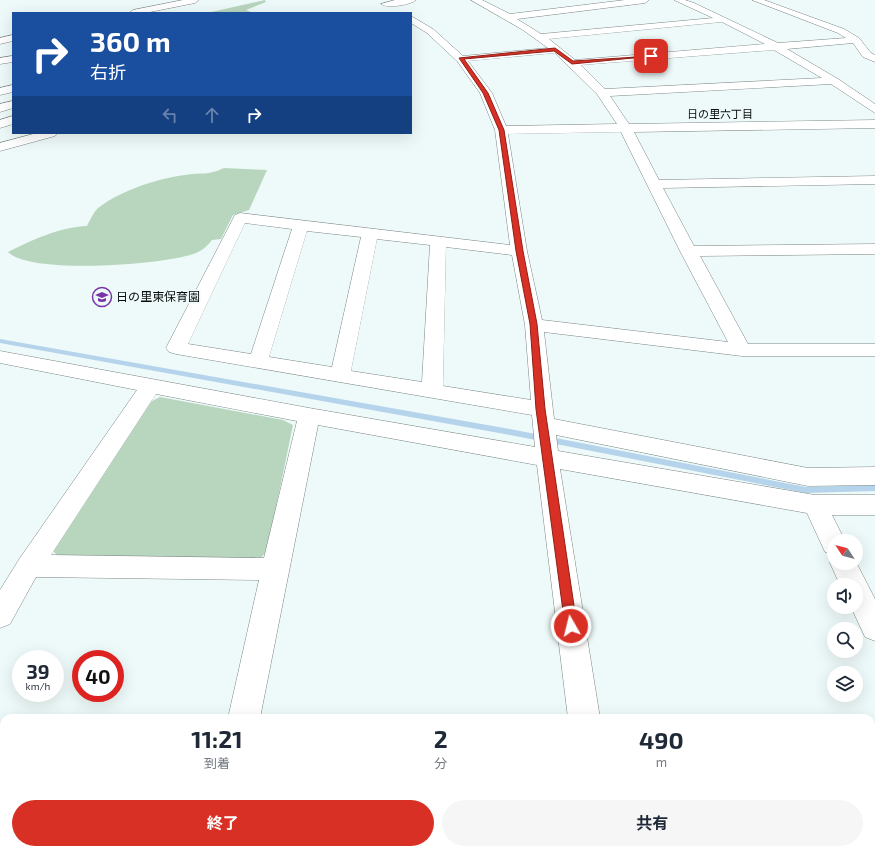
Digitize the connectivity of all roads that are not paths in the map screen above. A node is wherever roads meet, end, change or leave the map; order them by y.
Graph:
1 (188, 0) edge
2 (376, 0) edge
3 (412, 0) edge
4 (477, 0) edge
5 (645, 0) edge
6 (678, 0) edge
7 (756, 0) edge
8 (385, 4) junction
9 (396, 10) dead end
10 (137, 12) edge
11 (509, 17) junction
12 (412, 19) edge
13 (723, 19) junction
14 (12, 38) edge
15 (539, 38) junction
16 (856, 40) junction
17 (0, 41) edge
18 (12, 45) edge
19 (776, 46) junction
20 (0, 48) edge
21 (555, 50) junction
22 (461, 58) junction
23 (12, 59) edge
24 (875, 59) edge
25 (0, 61) edge
26 (572, 63) junction
27 (834, 81) junction
28 (12, 88) edge
29 (0, 92) edge
30 (602, 93) junction
31 (12, 104) edge
32 (0, 108) edge
33 (875, 109) edge
34 (12, 120) edge
35 (0, 124) edge
36 (875, 124) edge
37 (624, 128) junction
38 (501, 130) junction
39 (47, 134) edge
40 (0, 147) edge
41 (875, 180) edge
42 (654, 184) junction
43 (300, 225) junction
44 (370, 234) junction
45 (438, 242) junction
46 (875, 249) edge
47 (688, 250) junction
48 (519, 251) junction
49 (534, 324) junction
50 (742, 350) junction
51 (875, 350) edge
52 (0, 357) edge
53 (258, 362) junction
54 (340, 375) junction
55 (151, 386) junction
56 (432, 390) junction
57 (309, 416) junction
58 (542, 417) junction
59 (547, 456) junction
60 (875, 476) edge
61 (815, 505) junction
62 (875, 505) edge
63 (829, 534) edge
64 (29, 566) junction
65 (275, 569) junction
66 (863, 603) edge
67 (0, 615) edge
68 (875, 628) edge
69 (245, 714) edge
70 (583, 714) edge

1 - 10 street
2 - 8 street
3 - 8 street
4 - 11 street
5 - 11 street
6 - 13 street
7 - 16 street
8 - 9 street
11 - 15 street
12 - 22 street
13 - 15 street
13 - 19 street
14 - 17 street
15 - 21 street
16 - 19 street
16 - 24 street
18 - 20 street
19 - 26 street
19 - 27 street
21 - 22 street
21 - 26 street
22 - 38 street
23 - 25 street
26 - 30 street
27 - 30 street
27 - 33 street
28 - 29 street
30 - 37 street
31 - 32 street
34 - 35 street
36 - 37 street
37 - 38 street
37 - 42 street
38 - 48 street
39 - 40 street
41 - 42 street
42 - 47 street
43 - 44 street
43 - 53 street
43 - 53 street
44 - 45 street
44 - 54 street
45 - 48 street
45 - 56 street
46 - 47 street
47 - 50 street
48 - 49 street
49 - 50 street
49 - 58 street
50 - 51 street
52 - 55 street
53 - 54 street
54 - 56 street
55 - 57 street
55 - 64 street
56 - 58 street
57 - 59 street
57 - 65 street
58 - 59 street
58 - 60 street
59 - 61 street
59 - 70 street
61 - 62 street
61 - 63 street
64 - 65 street
64 - 67 street
65 - 69 street
66 - 68 street

